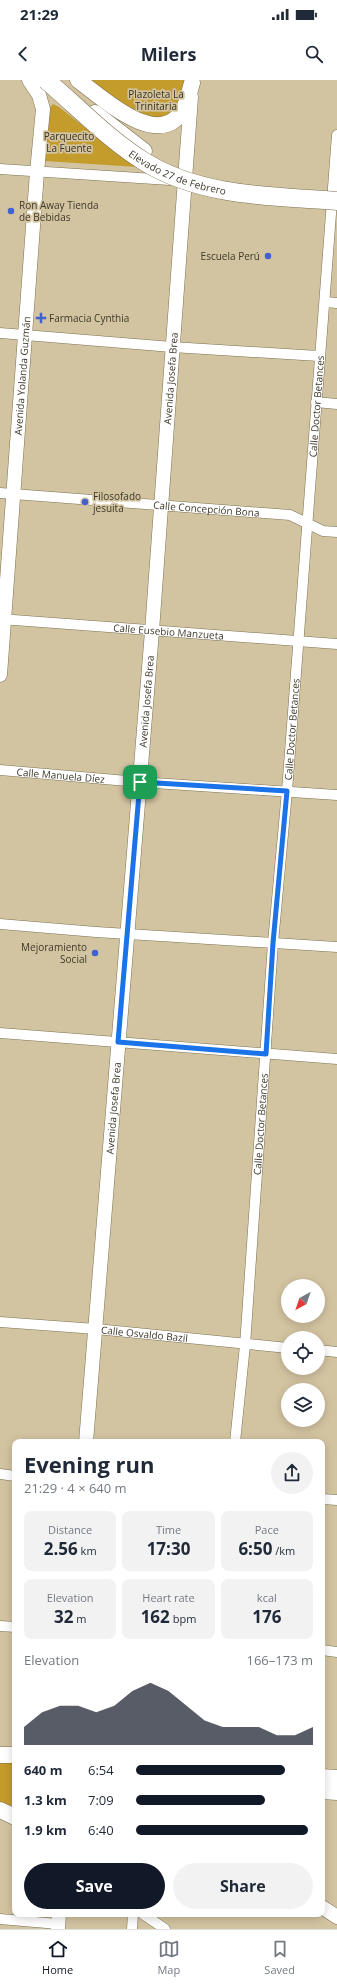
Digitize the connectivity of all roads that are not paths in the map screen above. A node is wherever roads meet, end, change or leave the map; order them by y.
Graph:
1 (29, 80) edge
2 (32, 80) edge
3 (46, 80) edge
4 (55, 80) edge
5 (78, 80) edge
6 (192, 82) edge
7 (337, 135) edge
8 (0, 169) edge
9 (37, 172) junction
10 (170, 180) junction
11 (184, 180) junction
12 (336, 197) edge
13 (325, 302) junction
14 (337, 303) edge
15 (0, 333) edge
16 (26, 335) junction
17 (172, 348) junction
18 (320, 356) junction
19 (316, 402) junction
20 (337, 404) edge
21 (6, 494) edge
22 (162, 506) junction
23 (308, 524) junction
24 (337, 532) edge
25 (2, 620) edge
26 (152, 631) junction
27 (298, 642) junction
28 (337, 644) edge
29 (0, 675) edge
30 (0, 770) edge
31 (140, 782) junction
32 (287, 791) junction
33 (337, 795) edge
34 (0, 924) edge
35 (127, 934) junction
36 (273, 943) junction
37 (337, 947) edge
38 (0, 1033) edge
39 (118, 1042) junction
40 (266, 1054) junction
41 (337, 1059) edge
42 (0, 1322) edge
43 (96, 1329) junction
44 (245, 1345) junction
45 (281, 1348) edge
46 (325, 1351) edge
47 (337, 1352) edge
48 (86, 1439) edge
49 (235, 1439) edge
50 (0, 1474) edge
51 (12, 1476) edge
52 (325, 1499) edge
53 (337, 1500) edge
54 (0, 1626) edge
55 (12, 1627) edge
56 (325, 1650) edge
57 (337, 1652) edge
58 (0, 1755) edge
59 (12, 1755) edge
60 (325, 1777) edge
61 (337, 1778) edge
62 (325, 1791) edge
63 (337, 1792) edge
64 (325, 1909) edge
65 (133, 1917) edge
66 (147, 1917) edge
67 (337, 1917) edge
68 (0, 1919) edge
69 (58, 1922) edge
70 (132, 1929) edge
71 (165, 1929) edge

1 - 9 main road, Avenida Yolanda Guzmán
2 - 10 main road
3 - 12 highway, Elevado 27 de Febrero, bridge
4 - 11 main road
5 - 6 main road
6 - 11 main road, Avenida Josefa Brea
7 - 12 street, Calle Doctor Betances
8 - 9 street
9 - 10 street
9 - 16 main road, Avenida Yolanda Guzmán
10 - 11 main road
11 - 12 main road
11 - 17 main road, Avenida Josefa Brea
12 - 13 street, Calle Doctor Betances
13 - 14 street
13 - 18 street, Calle Doctor Betances
15 - 16 street
16 - 17 street
16 - 21 main road, Avenida Yolanda Guzmán
17 - 18 street
17 - 22 main road, Avenida Josefa Brea
18 - 19 street, Calle Doctor Betances
19 - 20 street
19 - 23 street, Calle Doctor Betances
21 - 22 street, Calle Concepción Bona
21 - 25 main road, Avenida Yolanda Guzmán
22 - 23 street, Calle Concepción Bona
22 - 26 main road, Avenida Josefa Brea
23 - 24 street, Calle Concepción Bona
23 - 27 street, Calle Doctor Betances
25 - 26 street, Calle Eusebio Manzueta
25 - 29 main road, Avenida Yolanda Guzmán
26 - 27 street, Calle Eusebio Manzueta
26 - 31 main road, Avenida Josefa Brea
27 - 28 street, Calle Eusebio Manzueta
27 - 32 street, Calle Doctor Betances
30 - 31 street, Calle Manuela Díez
31 - 32 street, Calle Manuela Díez
31 - 35 main road, Avenida Josefa Brea
32 - 33 street, Calle Manuela Díez
32 - 36 street, Calle Doctor Betances
34 - 35 street
35 - 36 street
35 - 39 main road, Avenida Josefa Brea
36 - 37 street
36 - 40 street, Calle Doctor Betances
38 - 39 street
39 - 40 street
39 - 43 main road, Avenida Josefa Brea
40 - 41 street
40 - 44 street, Calle Doctor Betances
42 - 43 street, Calle Osvaldo Bazil
43 - 44 street, Calle Osvaldo Bazil
43 - 48 main road, Avenida Josefa Brea
44 - 45 street, Calle Osvaldo Bazil
44 - 49 street, Calle Doctor Betances
46 - 47 street
50 - 51 street
52 - 53 street
54 - 55 street
56 - 57 street
58 - 59 main road
60 - 61 main road
62 - 63 main road
64 - 67 main road
65 - 70 street
66 - 71 street
68 - 69 street

